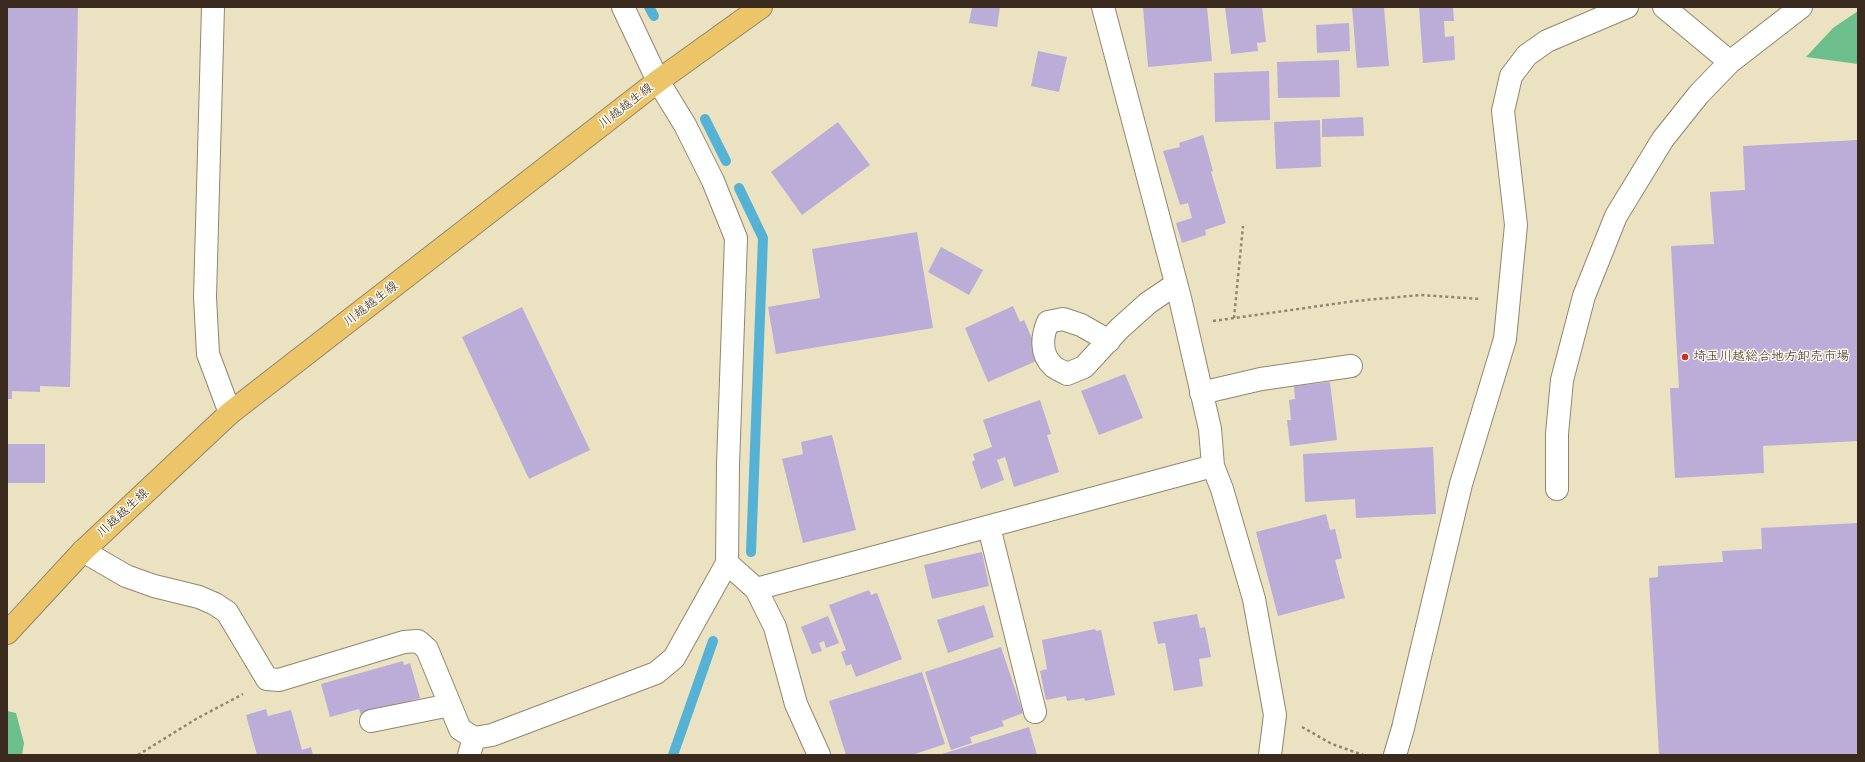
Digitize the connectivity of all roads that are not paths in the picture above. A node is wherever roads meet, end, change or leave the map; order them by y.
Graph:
1 (213, 7) edge
2 (623, 7) edge
3 (761, 7) edge
4 (1103, 7) edge
5 (1627, 7) edge
6 (1664, 7) edge
7 (1801, 7) edge
8 (1730, 62) junction
9 (658, 81) junction
10 (1176, 284) junction
11 (1109, 341) dead end
12 (1351, 366) dead end
13 (1201, 393) junction
14 (230, 414) junction
15 (1213, 466) junction
16 (1557, 489) dead end
17 (989, 527) junction
18 (83, 551) junction
19 (727, 563) junction
20 (756, 589) junction
21 (7, 633) edge
22 (450, 705) junction
23 (1035, 712) dead end
24 (371, 722) dead end
25 (471, 746) edge
26 (818, 755) edge
27 (1270, 755) edge
28 (1395, 755) edge

1 - 14 street
2 - 9 street
3 - 9 main road, 川越越生線
4 - 10 street
5 - 28 street
6 - 8 street
7 - 8 street
8 - 16 street
9 - 14 main road, 川越越生線
9 - 19 street
10 - 11 street
10 - 13 street
12 - 13 street
13 - 15 street
14 - 18 main road, 川越越生線
15 - 17 street
15 - 27 street
17 - 20 street
17 - 23 street
18 - 21 main road, 川越越生線
18 - 22 street
19 - 20 street
19 - 25 street
20 - 26 street
22 - 24 street
22 - 25 street

